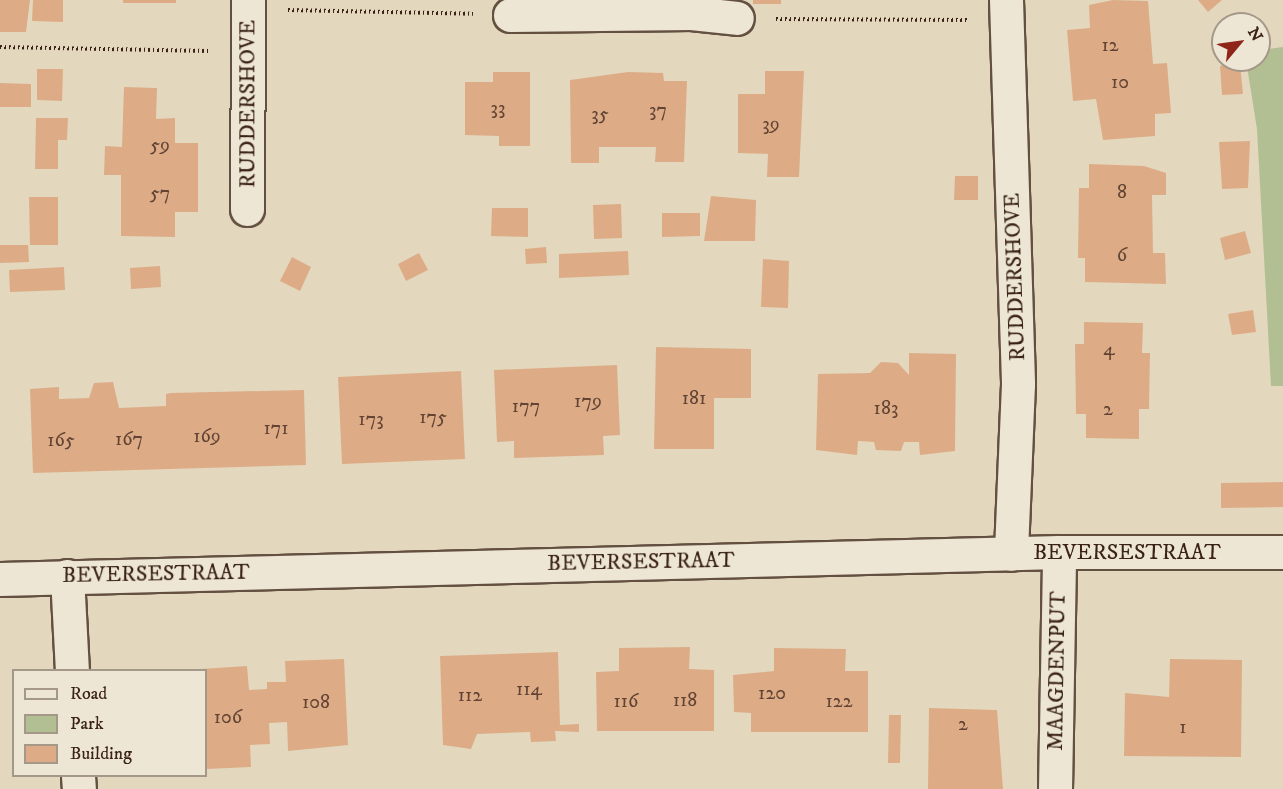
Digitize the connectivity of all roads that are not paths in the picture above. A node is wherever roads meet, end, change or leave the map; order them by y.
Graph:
1 (248, 5) edge
2 (691, 6) edge
3 (1007, 10) edge
4 (510, 15) road end
5 (736, 18) road end
6 (247, 209) dead end
7 (1059, 552) junction
8 (1283, 552) edge
9 (1011, 554) junction
10 (67, 576) junction
11 (0, 579) edge
12 (72, 669) edge
13 (1055, 789) edge

1 - 6 street, RUDDERSHOVE
2 - 4 street
2 - 5 street
3 - 9 street, RUDDERSHOVE
7 - 8 street, BEVERSESTRAAT
7 - 9 street, BEVERSESTRAAT
7 - 13 street, MAAGDENPUT
9 - 10 street, BEVERSESTRAAT
10 - 11 street, BEVERSESTRAAT
10 - 12 street

